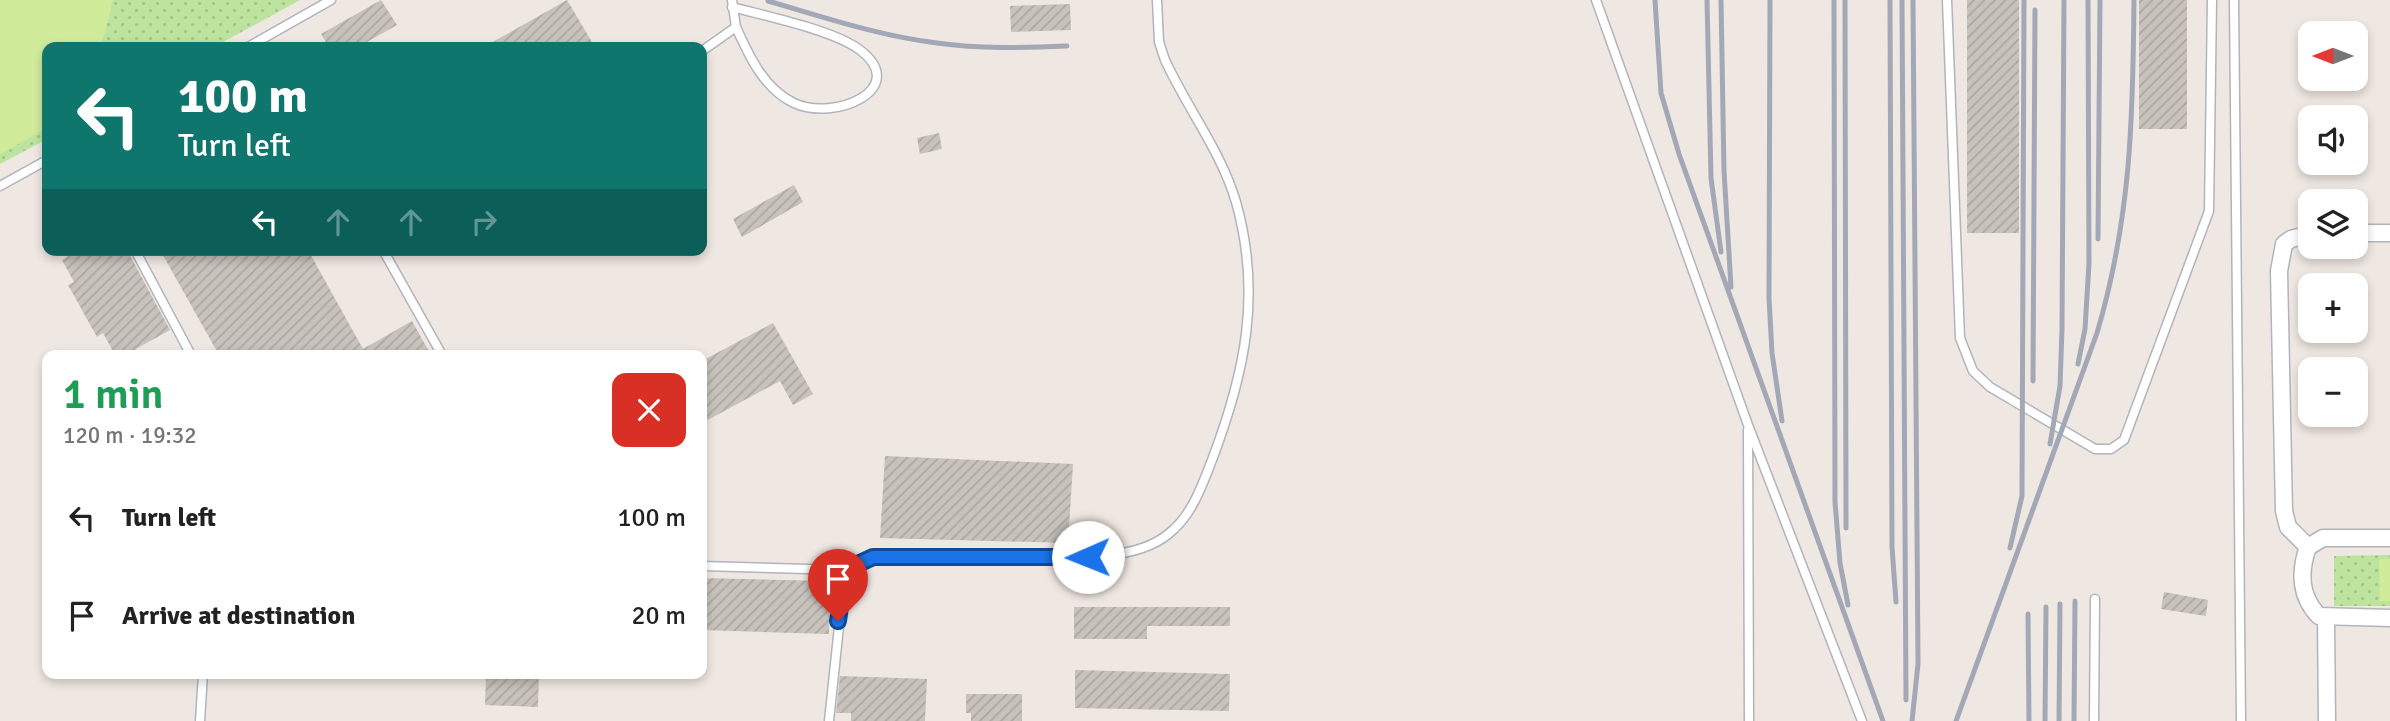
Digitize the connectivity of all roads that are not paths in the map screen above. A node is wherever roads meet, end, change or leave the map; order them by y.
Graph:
1 (331, 0) edge
2 (1157, 0) edge
3 (1596, 0) edge
4 (1947, 0) edge
5 (2212, 0) edge
6 (2234, 0) edge
7 (732, 3) edge
8 (736, 27) junction
9 (257, 42) edge
10 (707, 47) edge
11 (42, 163) edge
12 (0, 186) edge
13 (2368, 233) edge
14 (2390, 233) edge
15 (2298, 237) edge
16 (138, 256) edge
17 (386, 256) edge
18 (188, 350) edge
19 (439, 350) edge
20 (1748, 425) junction
21 (2390, 538) edge
22 (2308, 547) junction
23 (707, 566) edge
24 (845, 570) junction
25 (2095, 599) dead end
26 (2390, 618) edge
27 (2326, 619) junction
28 (203, 679) edge
29 (200, 721) edge
30 (829, 721) edge
31 (1749, 721) edge
32 (1862, 721) edge
33 (2094, 721) edge
34 (2241, 721) edge
35 (2327, 721) edge

1 - 9 lane
2 - 24 lane
3 - 20 lane
4 - 5 lane
6 - 34 lane
7 - 8 lane
7 - 8 lane
8 - 10 lane
11 - 12 lane
13 - 14 street
15 - 22 street
16 - 18 lane
17 - 19 lane
20 - 31 lane
20 - 32 lane
21 - 22 street
22 - 27 street
23 - 24 lane
24 - 30 lane
25 - 33 lane
26 - 27 street
27 - 35 street
28 - 29 lane

